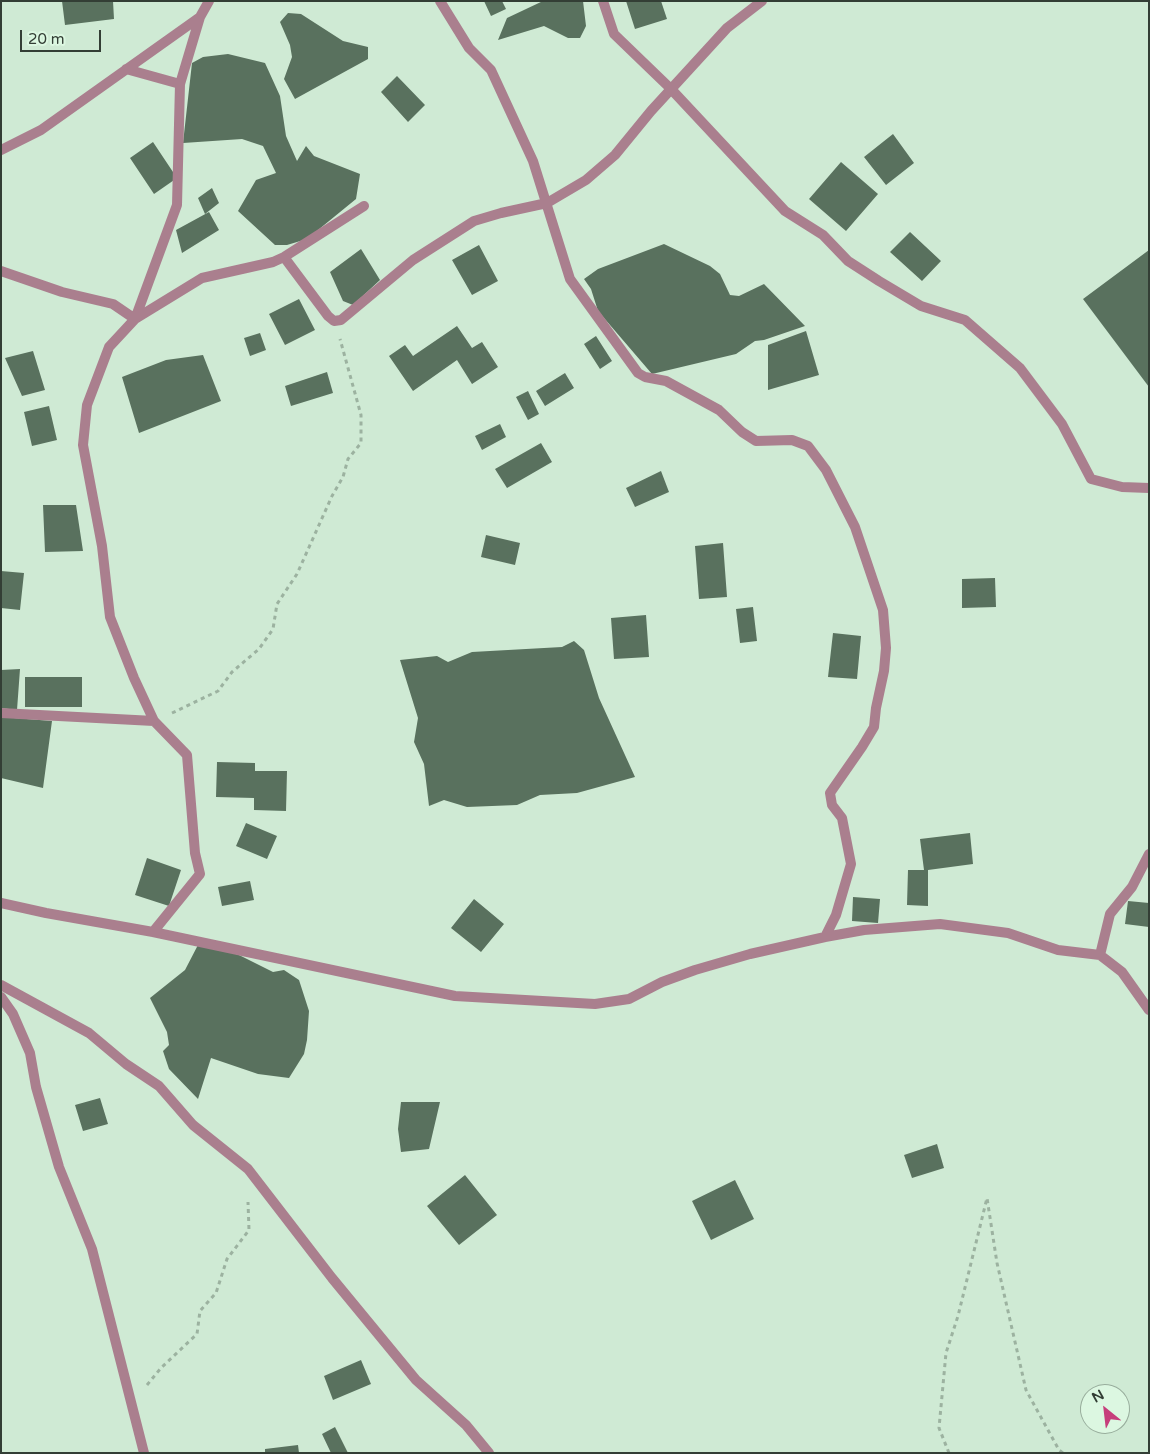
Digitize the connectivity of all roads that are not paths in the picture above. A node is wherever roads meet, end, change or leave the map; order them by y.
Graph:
1 (209, 1) edge
2 (440, 1) edge
3 (603, 1) edge
4 (762, 1) edge
5 (200, 18) junction
6 (126, 69) junction
7 (180, 84) junction
8 (671, 89) junction
9 (1, 150) edge
10 (547, 203) junction
11 (364, 206) dead end
12 (284, 256) junction
13 (1, 271) edge
14 (136, 319) junction
15 (1149, 488) edge
16 (1, 713) edge
17 (154, 722) junction
18 (1149, 854) edge
19 (1, 903) edge
20 (154, 932) junction
21 (824, 936) junction
22 (1100, 955) junction
23 (1, 985) edge
24 (1, 997) edge
25 (1149, 1010) edge
26 (144, 1453) edge
27 (489, 1453) edge

1 - 5 street
2 - 10 street
3 - 8 street
4 - 8 street
5 - 6 street
5 - 7 street
6 - 7 street
6 - 9 street
7 - 14 street
8 - 10 street
8 - 15 street
10 - 12 street
10 - 21 street
11 - 12 street
12 - 14 street
13 - 14 street
14 - 17 street
16 - 17 street
17 - 20 street
18 - 22 street
19 - 20 street
20 - 21 street
21 - 22 street
22 - 25 street
23 - 27 street
24 - 26 street

